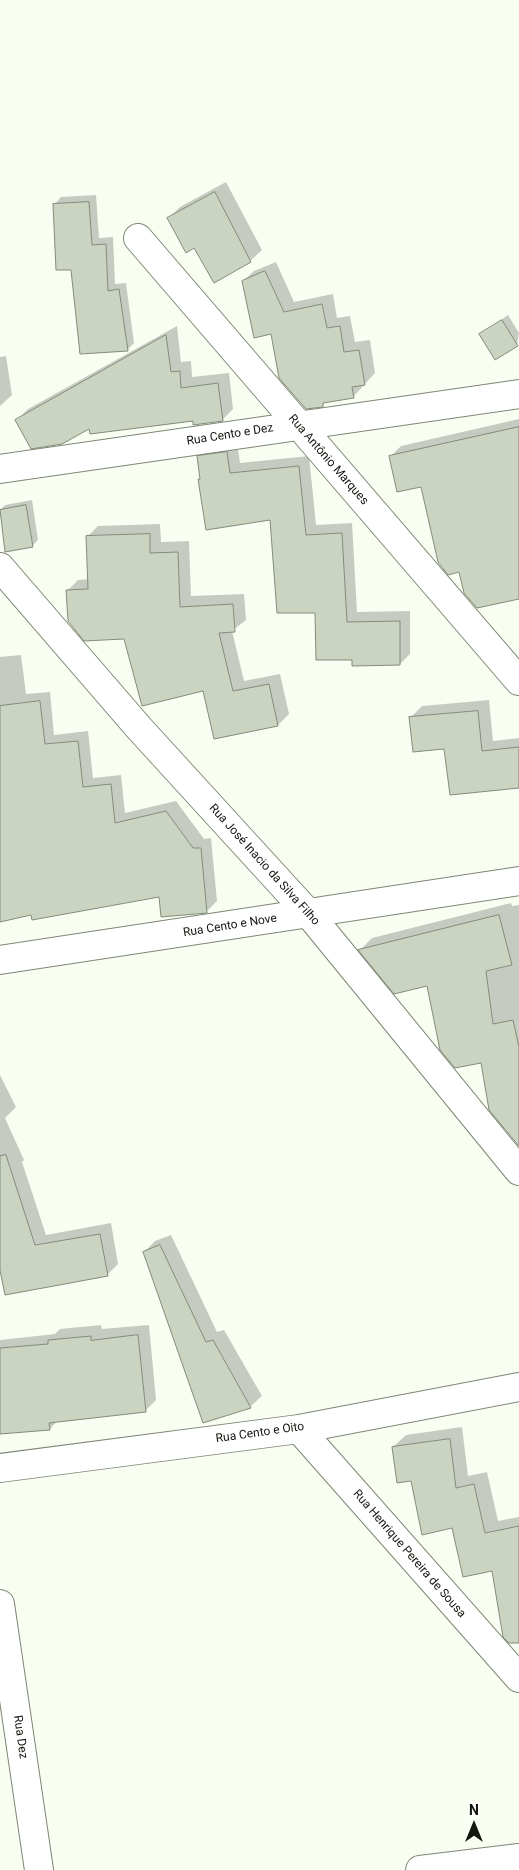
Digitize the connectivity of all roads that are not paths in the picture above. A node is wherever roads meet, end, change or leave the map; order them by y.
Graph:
1 (138, 238) dead end
2 (519, 394) edge
3 (297, 424) junction
4 (0, 469) edge
5 (0, 567) edge
6 (519, 681) edge
7 (519, 881) edge
8 (309, 914) junction
9 (0, 960) edge
10 (519, 1171) edge
11 (519, 1387) edge
12 (298, 1429) junction
13 (0, 1468) edge
14 (0, 1604) edge
15 (519, 1678) edge
16 (519, 1858) edge
17 (39, 1870) edge
18 (420, 1870) edge

1 - 3 street, Rua Antônio Marques
2 - 3 street, Rua Cento e Dez
3 - 4 street, Rua Cento e Dez
3 - 6 street, Rua Antônio Marques
5 - 8 street, Rua José Inacio da Silva Filho
7 - 8 street, Rua Cento e Nove
8 - 9 street, Rua Cento e Nove
8 - 10 street, Rua José Inacio da Silva Filho
11 - 12 street, Rua Cento e Oito
12 - 13 street, Rua Cento e Oito
12 - 15 street, Rua Henrique Pereira de Sousa
14 - 17 street, Rua Dez
16 - 18 street

